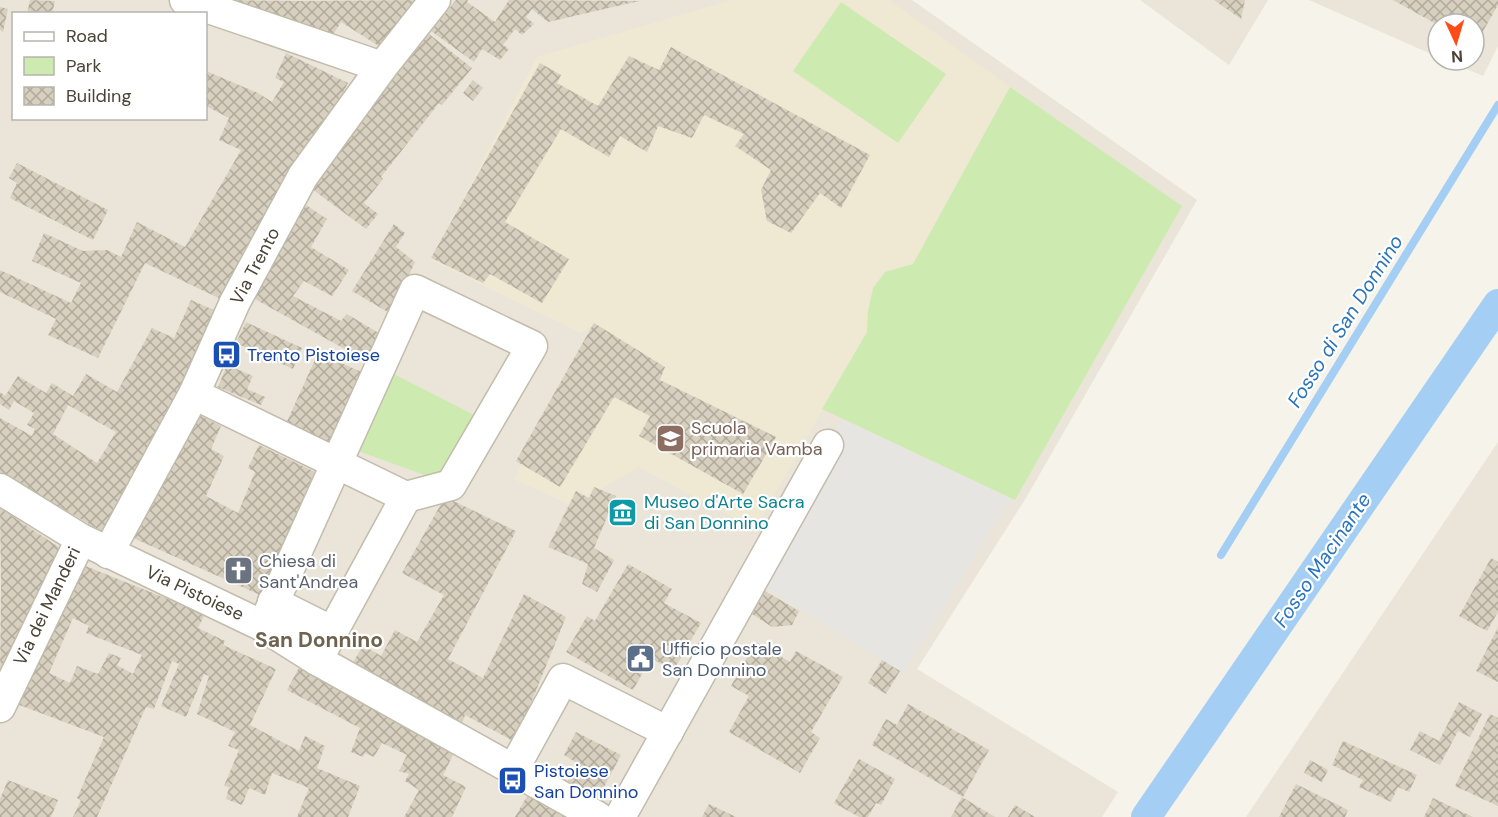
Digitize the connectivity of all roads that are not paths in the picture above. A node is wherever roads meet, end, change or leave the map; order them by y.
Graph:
1 (185, 0) edge
2 (435, 0) edge
3 (382, 67) junction
4 (194, 394) junction
5 (828, 445) dead end
6 (335, 463) junction
7 (0, 489) edge
8 (406, 497) junction
9 (81, 539) junction
10 (108, 553) junction
11 (268, 614) junction
12 (333, 632) junction
13 (317, 660) junction
14 (0, 707) edge
15 (668, 732) junction
16 (513, 770) junction
17 (598, 817) edge
18 (620, 817) edge

1 - 3 street
2 - 3 street, Via Trento
3 - 4 street, Via Trento
4 - 6 street
4 - 10 street, Via Trento
5 - 15 street
6 - 8 street
6 - 8 street
6 - 11 street
7 - 9 street, Via Pistoiese
8 - 12 street
9 - 10 street, Via Pistoiese
9 - 14 street, Via dei Manderi
10 - 11 street, Via Pistoiese
11 - 12 street
11 - 13 street, Via Pistoiese
12 - 13 street
13 - 16 street, Via Pistoiese
15 - 16 street
15 - 18 street
16 - 17 street, Via Pistoiese

